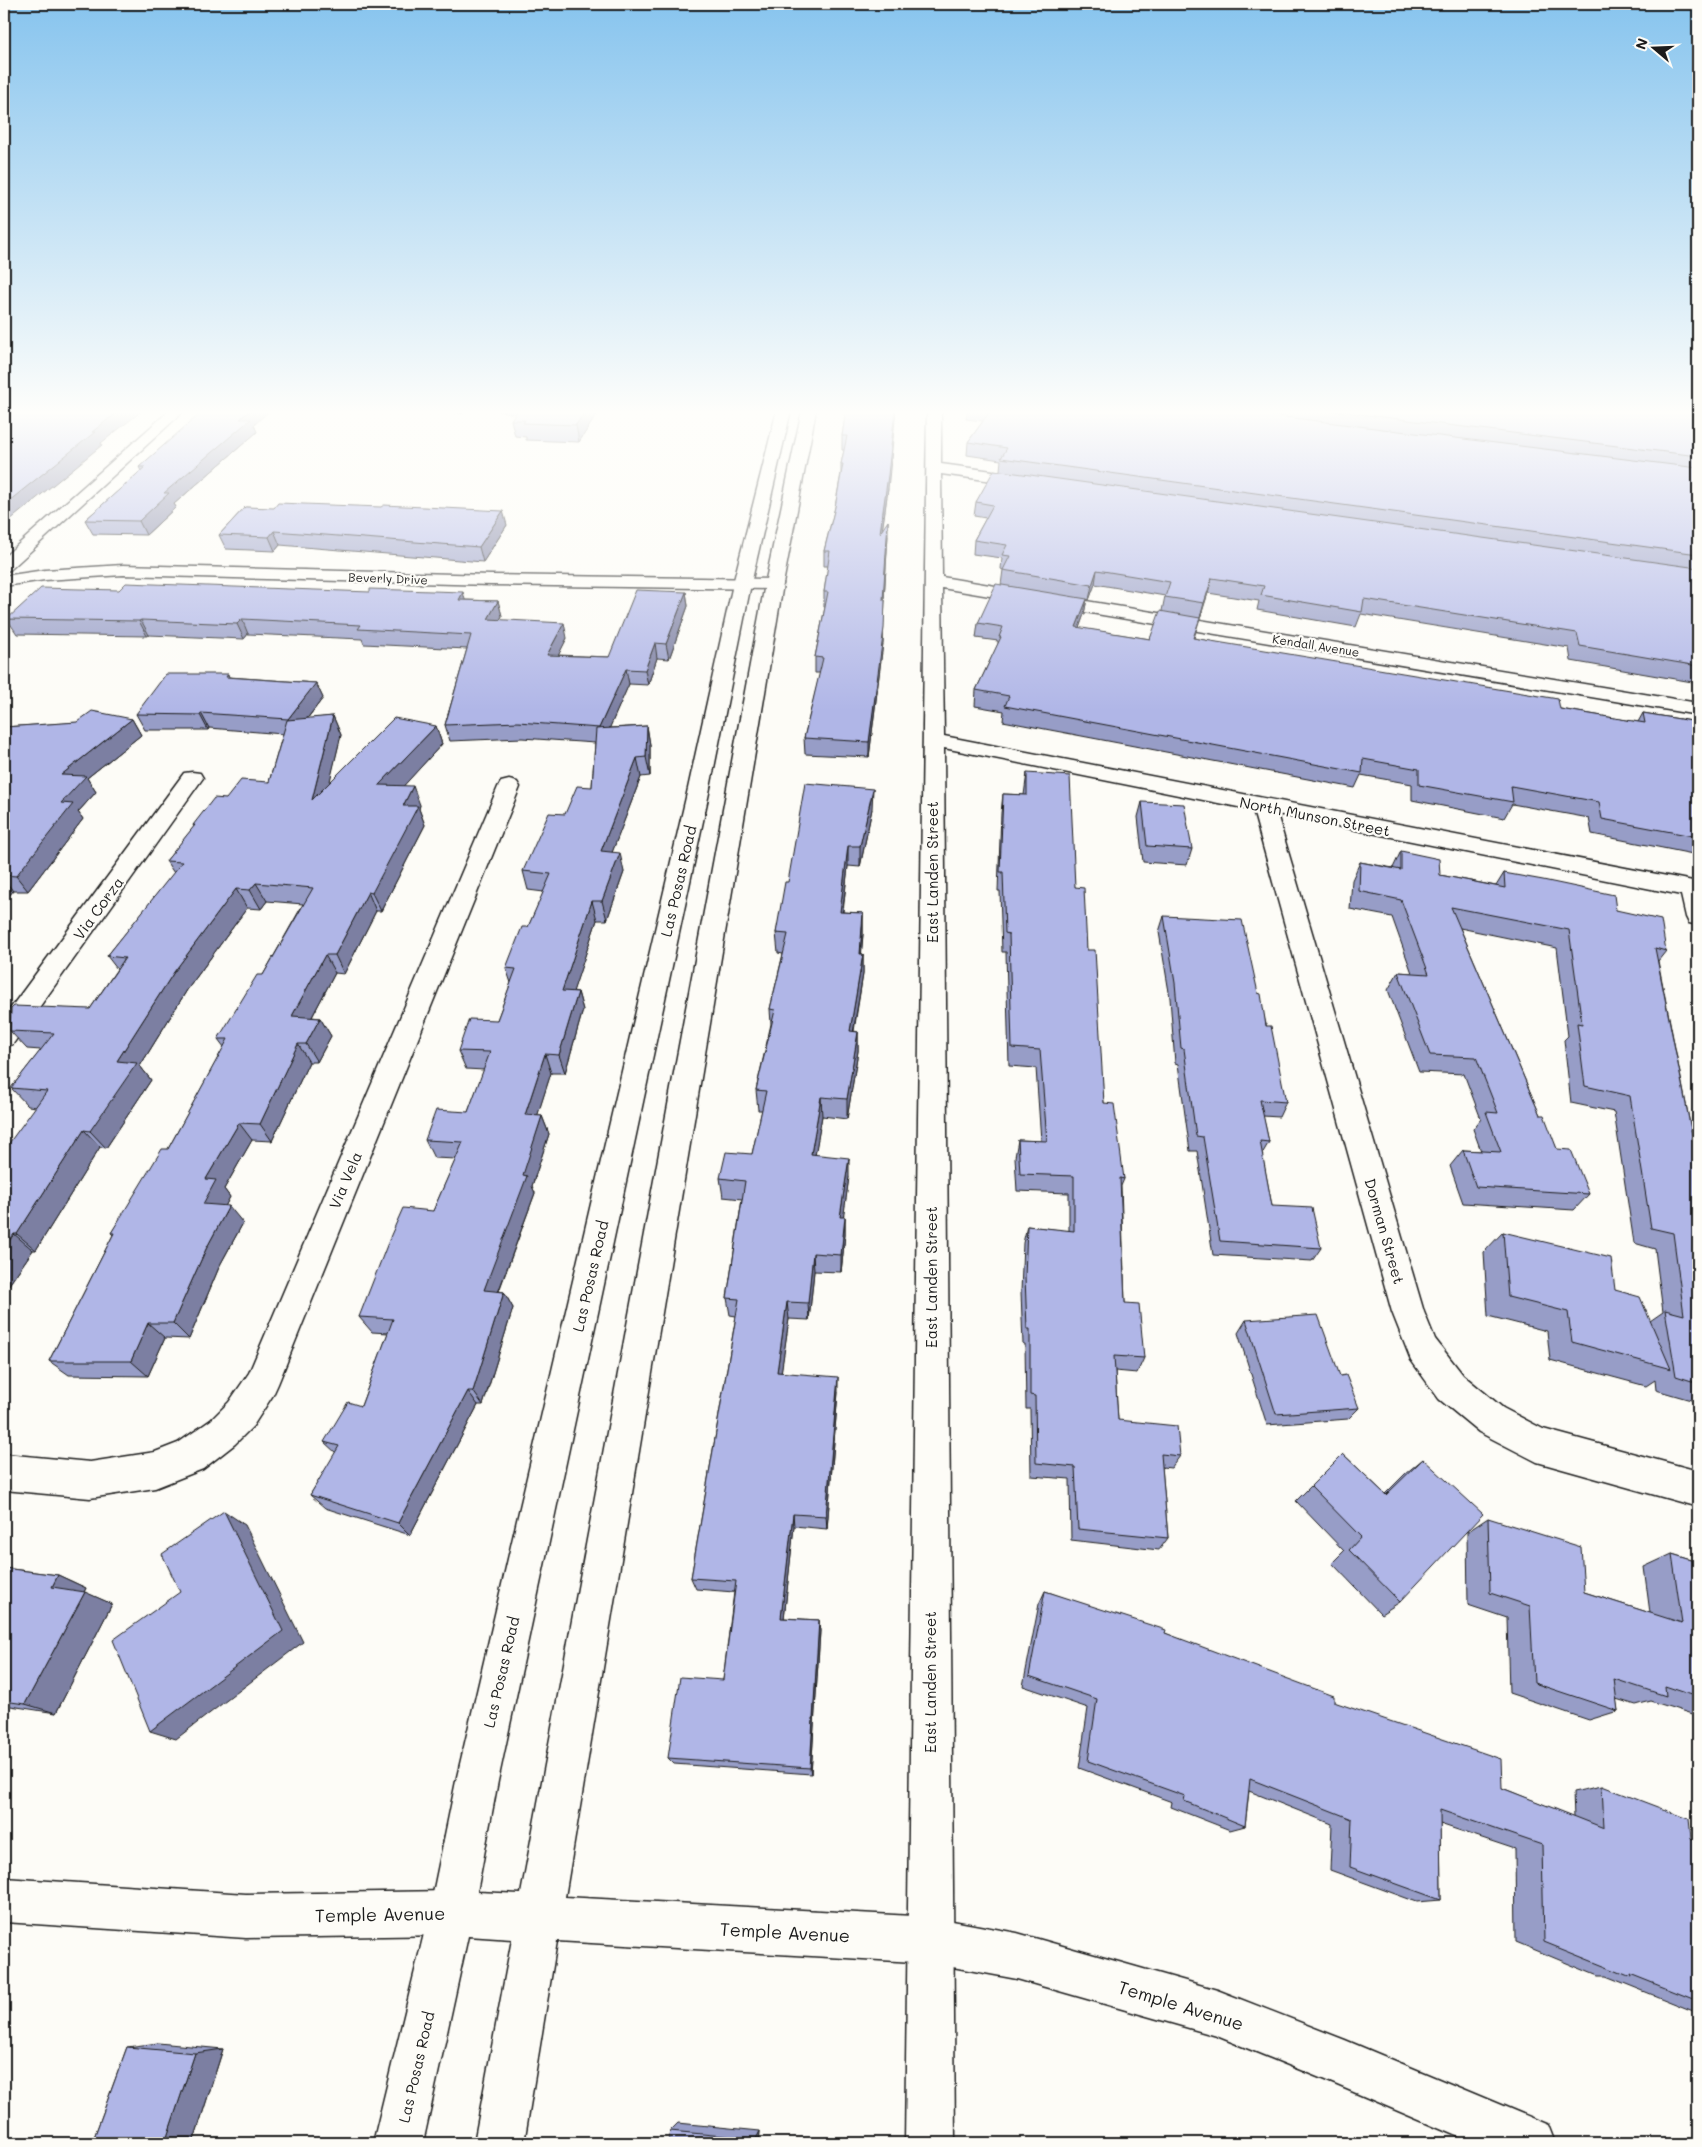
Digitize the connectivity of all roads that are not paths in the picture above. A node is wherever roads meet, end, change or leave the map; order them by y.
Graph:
1 (66, 510) edge
2 (769, 510) edge
3 (780, 510) edge
4 (934, 510) edge
5 (4, 566) edge
6 (4, 581) edge
7 (934, 581) junction
8 (758, 584) junction
9 (1698, 709) edge
10 (932, 740) junction
11 (192, 778) dead end
12 (509, 787) dead end
13 (1263, 806) junction
14 (1695, 889) edge
15 (1698, 917) edge
16 (4, 1037) edge
17 (4, 1472) edge
18 (1698, 1489) edge
19 (4, 1900) edge
20 (451, 1913) junction
21 (540, 1917) junction
22 (931, 1940) junction
23 (398, 2143) edge
24 (499, 2143) edge
25 (930, 2143) edge
26 (1531, 2143) edge

1 - 5 street
2 - 8 street, Las Posas Road
3 - 8 street, Las Posas Road
4 - 7 street, East Landen Street
6 - 8 street, Beverly Drive
7 - 9 street, Kendall Avenue
7 - 10 street, East Landen Street
8 - 20 street, Las Posas Road
8 - 21 street, Las Posas Road
10 - 13 street, North Munson Street
10 - 22 street, East Landen Street
11 - 16 street, Via Corza
12 - 17 street, Via Vela
13 - 14 street, North Munson Street
13 - 18 street, Dorman Street
14 - 15 street
19 - 20 street, Temple Avenue
20 - 21 street, Temple Avenue
20 - 23 street, Las Posas Road
21 - 22 street, Temple Avenue
21 - 24 street, Las Posas Road
22 - 25 street, East Landen Street
22 - 26 street, Temple Avenue

